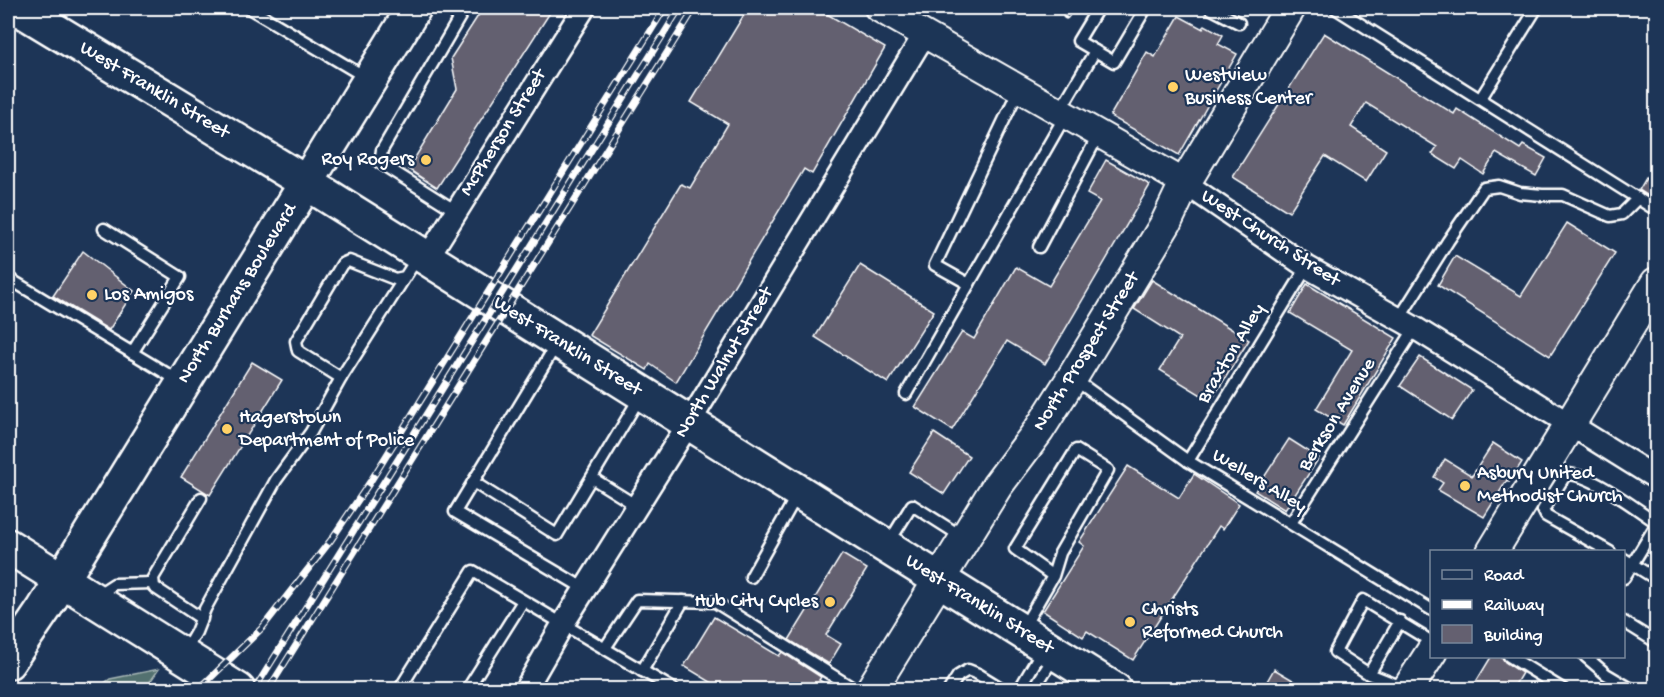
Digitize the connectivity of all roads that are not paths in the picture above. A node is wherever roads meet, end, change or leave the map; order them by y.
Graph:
1 (18, 8) edge
2 (249, 8) edge
3 (414, 8) edge
4 (465, 8) edge
5 (584, 8) edge
6 (878, 8) edge
7 (1098, 8) edge
8 (1146, 8) edge
9 (1210, 8) edge
10 (1290, 8) edge
11 (1335, 8) edge
12 (1536, 9) dead end
13 (1239, 23) dead end
14 (924, 35) junction
15 (1095, 51) junction
16 (370, 80) junction
17 (1019, 89) junction
18 (1480, 98) junction
19 (1062, 114) junction
20 (1099, 134) junction
21 (307, 183) junction
22 (1185, 183) junction
23 (1638, 198) junction
24 (1656, 210) edge
25 (456, 211) junction
26 (104, 229) dead end
27 (1039, 247) dead end
28 (417, 264) junction
29 (1306, 267) junction
30 (8, 278) edge
31 (1656, 283) edge
32 (969, 284) junction
33 (1407, 323) junction
34 (558, 342) junction
35 (132, 353) junction
36 (341, 378) junction
37 (1072, 378) junction
38 (182, 383) junction
39 (642, 394) junction
40 (906, 394) dead end
41 (689, 423) junction
42 (1571, 424) junction
43 (1188, 461) junction
44 (592, 478) junction
45 (1656, 478) edge
46 (473, 482) junction
47 (799, 492) junction
48 (201, 498) dead end
49 (637, 506) junction
50 (1291, 523) junction
51 (1656, 523) edge
52 (964, 538) junction
53 (8, 546) edge
54 (886, 546) junction
55 (1493, 550) edge
56 (1606, 550) edge
57 (1628, 561) edge
58 (1053, 576) junction
59 (751, 577) dead end
60 (939, 579) junction
61 (1656, 579) edge
62 (62, 580) junction
63 (153, 583) junction
64 (585, 589) junction
65 (92, 599) junction
66 (523, 601) junction
67 (683, 601) junction
68 (1430, 609) edge
69 (202, 619) junction
70 (1400, 621) junction
71 (1625, 623) edge
72 (563, 624) junction
73 (1430, 641) edge
74 (1656, 642) edge
75 (1041, 643) junction
76 (605, 648) junction
77 (1430, 653) edge
78 (183, 655) junction
79 (1511, 658) edge
80 (1586, 658) edge
81 (8, 660) edge
82 (642, 670) junction
83 (1369, 674) junction
84 (1407, 689) edge
85 (238, 690) edge
86 (399, 690) edge
87 (467, 690) edge
88 (525, 690) edge
89 (675, 690) edge
90 (856, 690) edge
91 (871, 690) edge
92 (949, 690) edge
93 (1004, 690) edge
94 (1020, 690) edge
95 (1033, 690) edge
96 (1115, 690) edge
97 (1564, 690) edge
98 (1633, 690) edge

1 - 21 main road, West Franklin Street
2 - 16 lane
3 - 16 main road, North Burhans Boulevard
4 - 25 lane
5 - 25 street, McPherson Street
6 - 14 street, West Church Street
7 - 15 lane
8 - 15 lane
9 - 13 lane
10 - 22 main road, North Prospect Street
11 - 18 lane
12 - 18 lane
14 - 17 street, West Church Street
14 - 41 street, North Walnut Street
15 - 19 lane
16 - 21 main road, North Burhans Boulevard
17 - 19 street, West Church Street
17 - 32 lane
18 - 23 lane
19 - 20 street, West Church Street
19 - 32 lane
20 - 22 street, West Church Street
20 - 27 lane
21 - 28 main road, West Franklin Street
21 - 38 main road, North Burhans Boulevard
22 - 29 street, West Church Street
22 - 37 main road, North Prospect Street
23 - 24 lane
23 - 33 lane, Berkson Avenue
25 - 28 street, McPherson Street
26 - 35 lane
28 - 34 main road, West Franklin Street
28 - 36 lane
28 - 36 lane
29 - 33 street, West Church Street
29 - 43 lane, Braxton Alley
30 - 35 lane
31 - 42 main road
32 - 40 lane
33 - 42 street, West Church Street
33 - 50 lane, Berkson Avenue
34 - 39 main road, West Franklin Street
34 - 46 lane
35 - 38 lane
36 - 69 lane
37 - 43 lane, Wellers Alley
37 - 52 main road, North Prospect Street
38 - 62 main road, North Burhans Boulevard
39 - 41 main road, West Franklin Street
39 - 44 lane
41 - 47 main road, West Franklin Street
41 - 49 street, North Walnut Street
42 - 45 street, West Church Street
42 - 55 main road
43 - 50 lane, Wellers Alley
44 - 46 lane
44 - 49 lane
46 - 64 lane
47 - 54 main road, West Franklin Street
47 - 59 lane
48 - 63 lane
49 - 64 street, North Walnut Street
50 - 68 lane, Wellers Alley
51 - 56 lane
51 - 57 lane
52 - 54 lane
52 - 60 main road, North Prospect Street
53 - 62 main road
54 - 60 main road, West Franklin Street
57 - 61 lane
58 - 58 lane
58 - 75 lane
60 - 75 main road, West Franklin Street
60 - 91 main road, North Prospect Street
62 - 65 main road
62 - 81 main road, North Burhans Boulevard
63 - 65 lane
63 - 69 lane
64 - 72 street, North Walnut Street
65 - 78 main road
66 - 72 lane
66 - 86 lane
66 - 87 lane
67 - 76 lane
67 - 82 lane
67 - 90 lane
69 - 78 lane
70 - 73 lane
70 - 83 lane
70 - 83 lane
71 - 74 lane
72 - 76 lane
72 - 88 street, North Walnut Street
75 - 94 lane
75 - 95 lane
75 - 96 main road, West Franklin Street
76 - 82 lane
77 - 84 main road
78 - 85 main road
79 - 97 lane
80 - 98 lane
82 - 89 lane
83 - 84 lane
92 - 93 lane

